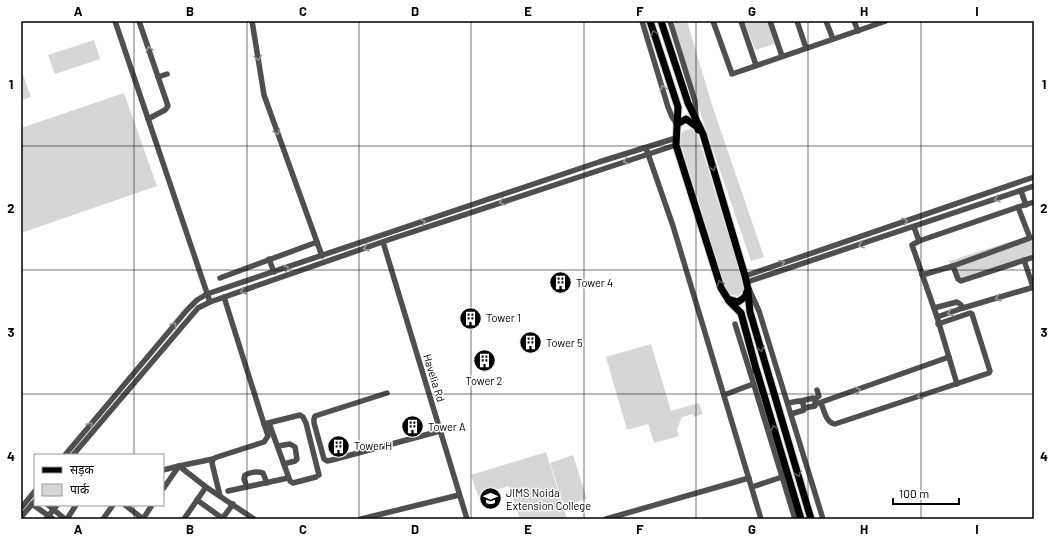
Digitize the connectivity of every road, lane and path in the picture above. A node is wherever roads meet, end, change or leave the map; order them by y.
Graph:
1 (115, 21) edge
2 (139, 21) edge
3 (252, 21) edge
4 (642, 21) edge
5 (650, 21) edge
6 (661, 21) edge
7 (670, 21) edge
8 (712, 21) edge
9 (741, 21) edge
10 (770, 21) edge
11 (797, 21) edge
12 (826, 21) edge
13 (854, 21) edge
14 (885, 21) edge
15 (858, 31) junction
16 (833, 39) junction
17 (806, 48) junction
18 (782, 56) junction
19 (756, 65) junction
20 (167, 74) dead end
21 (158, 77) junction
22 (696, 118) junction
23 (148, 119) junction
24 (677, 124) junction
25 (676, 142) junction
26 (705, 142) junction
27 (646, 146) junction
28 (648, 154) junction
29 (1034, 177) edge
30 (1034, 186) edge
31 (1021, 191) junction
32 (1034, 202) edge
33 (1026, 204) junction
34 (1018, 207) junction
35 (914, 227) junction
36 (402, 232) junction
37 (1032, 237) edge
38 (317, 242) junction
39 (383, 242) junction
40 (920, 242) junction
41 (322, 256) junction
42 (1034, 257) edge
43 (269, 259) junction
44 (1024, 260) junction
45 (953, 266) junction
46 (274, 272) junction
47 (922, 275) junction
48 (220, 278) dead end
49 (747, 283) junction
50 (1034, 287) edge
51 (207, 294) junction
52 (224, 297) junction
53 (728, 300) junction
54 (210, 302) junction
55 (934, 308) junction
56 (963, 308) junction
57 (937, 317) junction
58 (735, 324) dead end
59 (938, 324) junction
60 (949, 358) junction
61 (776, 364) junction
62 (766, 367) junction
63 (753, 371) junction
64 (753, 384) junction
65 (957, 384) junction
66 (818, 390) dead end
67 (386, 393) dead end
68 (724, 395) junction
69 (801, 401) junction
70 (817, 402) junction
71 (788, 403) junction
72 (804, 408) junction
73 (791, 414) junction
74 (267, 423) junction
75 (440, 431) junction
76 (278, 446) junction
77 (66, 454) edge
78 (74, 454) edge
79 (213, 459) junction
80 (284, 464) junction
81 (179, 466) junction
82 (164, 470) edge
83 (782, 477) junction
84 (288, 478) junction
85 (749, 478) junction
86 (267, 483) junction
87 (206, 487) junction
88 (247, 487) junction
89 (752, 487) junction
90 (164, 488) edge
91 (228, 491) dead end
92 (34, 493) edge
93 (459, 495) junction
94 (220, 496) junction
95 (197, 500) junction
96 (34, 502) edge
97 (233, 504) junction
98 (38, 506) edge
99 (75, 506) edge
100 (112, 506) edge
101 (126, 506) edge
102 (151, 506) edge
103 (24, 508) edge
104 (56, 508) edge
105 (21, 517) edge
106 (49, 518) edge
107 (140, 518) edge
108 (66, 519) edge
109 (103, 519) edge
110 (184, 519) edge
111 (222, 519) edge
112 (254, 519) edge
113 (361, 519) edge
114 (467, 519) edge
115 (606, 519) edge
116 (762, 519) edge
117 (795, 519) edge
118 (802, 519) edge
119 (812, 519) edge
120 (823, 519) edge

1 - 23 street
21 -> 2 street
3 -> 38 street
24 -> 4 street
24 -> 5 main road
6 - 22 main road
7 - 22 street
8 - 19 street
9 - 19 street
10 - 18 street
11 - 17 street
12 - 16 street
13 - 15 street
14 - 15 street
15 - 16 street
16 - 17 street
17 - 18 street
18 - 19 street
20 - 21 street
21 - 23 street
22 - 26 main road
23 - 51 street
24 - 25 main road
24 - 26 main road
25 - 27 street
25 - 28 street
53 -> 25 main road
26 -> 49 main road
27 - 28 street
36 -> 27 street
28 -> 36 street
28 - 68 street
49 -> 29 street
30 - 31 street
31 - 33 street
31 -> 35 street
32 - 33 street
33 - 34 street
34 - 37 street
34 - 40 street
35 - 40 street
35 -> 49 street
36 - 39 street
36 - 41 street
37 - 45 street
38 - 41 street
38 - 43 street
39 -> 52 street
39 - 75 street, Havelia Rd
40 - 47 street
46 -> 41 street
42 - 44 street
43 - 46 street
43 - 48 street
44 - 45 street
44 - 50 street
45 - 47 street
46 - 51 street
47 - 55 street
49 - 53 main road
49 - 61 street
49 -> 62 main road
50 -> 56 street
51 - 54 street
77 -> 51 street
52 - 54 street
52 - 74 street
53 - 63 main road
54 - 78 street
55 - 56 street
55 - 57 street
56 -> 57 street
57 - 59 street
58 - 63 street
59 - 60 street
59 - 65 street
60 - 65 street
70 -> 60 street
61 - 62 street
61 - 71 street
62 -> 119 main road
63 - 64 street
118 -> 63 main road
64 - 68 street
64 - 83 street
65 -> 70 street
66 - 70 street
67 - 75 street
68 - 85 street
69 - 70 street
69 - 71 street
69 - 72 street
70 - 72 street
71 - 73 street
72 - 73 street
73 - 120 street
74 - 76 street
74 - 79 street
74 - 84 street
75 - 93 street, Havelia Rd
76 - 80 street
76 - 80 street
79 - 81 street
79 - 94 street
80 - 84 street
81 - 82 street
81 - 87 street
81 - 90 street
83 - 89 street
83 - 117 street
84 - 86 street
85 - 89 street
85 - 115 street
86 - 88 street
86 - 88 street
87 - 94 street
87 - 95 street
88 - 91 street
89 - 116 street
92 - 103 street
93 - 113 street
93 - 114 street, Havelia Rd
94 - 97 street
95 - 110 street
95 - 111 street
96 - 103 street
97 - 111 street
97 - 112 street
98 - 106 street
99 - 108 street
100 - 109 street
101 - 107 street
102 - 107 street
103 - 105 street
104 - 106 street
104 - 108 street

